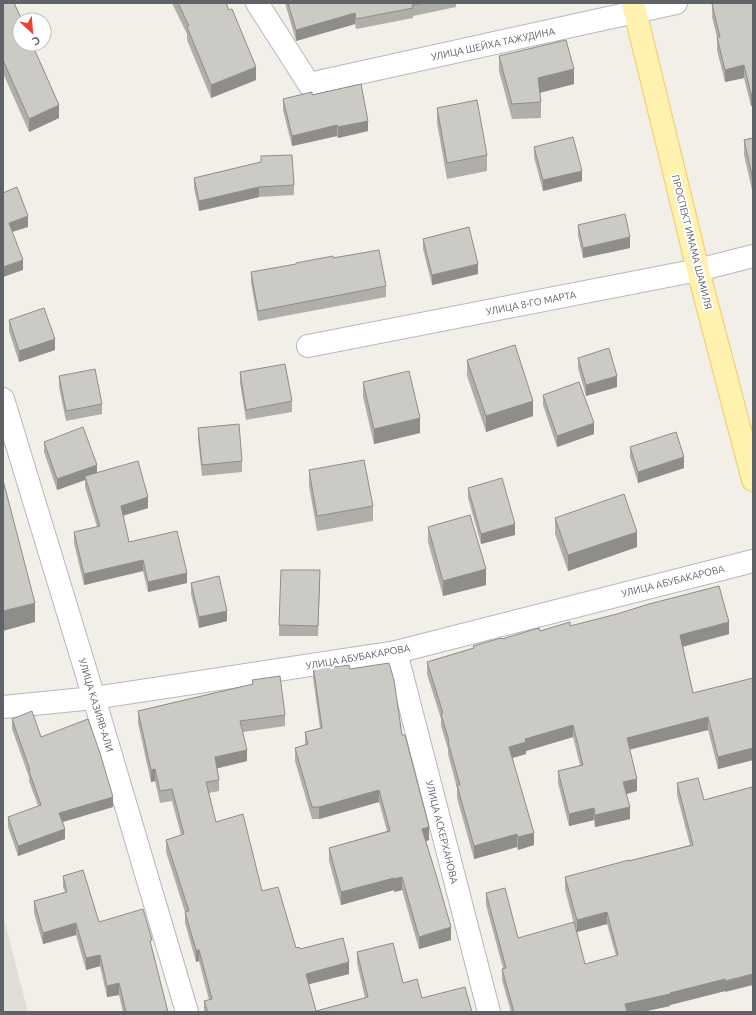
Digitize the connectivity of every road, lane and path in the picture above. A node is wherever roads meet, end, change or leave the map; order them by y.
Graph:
1 (257, 3) edge
2 (676, 3) edge
3 (635, 8) edge
4 (753, 256) edge
5 (698, 270) junction
6 (308, 346) dead end
7 (3, 399) edge
8 (753, 480) edge
9 (753, 561) edge
10 (396, 652) junction
11 (94, 698) junction
12 (3, 707) edge
13 (187, 1012) edge
14 (489, 1012) edge

1 - 3 street, УЛИЦА ШЕЙХА ТАЖУДИНА
2 - 3 street, УЛИЦА ШЕЙХА ТАЖУДИНА
3 - 5 main road, ПРОСПЕКТ ИМАМА ШАМИЛЯ
4 - 5 street, УЛИЦА 8-ГО МАРТА
5 - 6 street, УЛИЦА 8-ГО МАРТА
5 - 8 main road, ПРОСПЕКТ ИМАМА ШАМИЛЯ
7 - 11 street, УЛИЦА КАЗИЯВ-АЛИ
9 - 10 street, УЛИЦА АБУБАКАРОВА
10 - 11 street, УЛИЦА АБУБАКАРОВА
10 - 14 street, УЛИЦА АСКЕРХАНОВА
11 - 12 street, УЛИЦА АБУБАКАРОВА
11 - 13 street, УЛИЦА КАЗИЯВ-АЛИ

